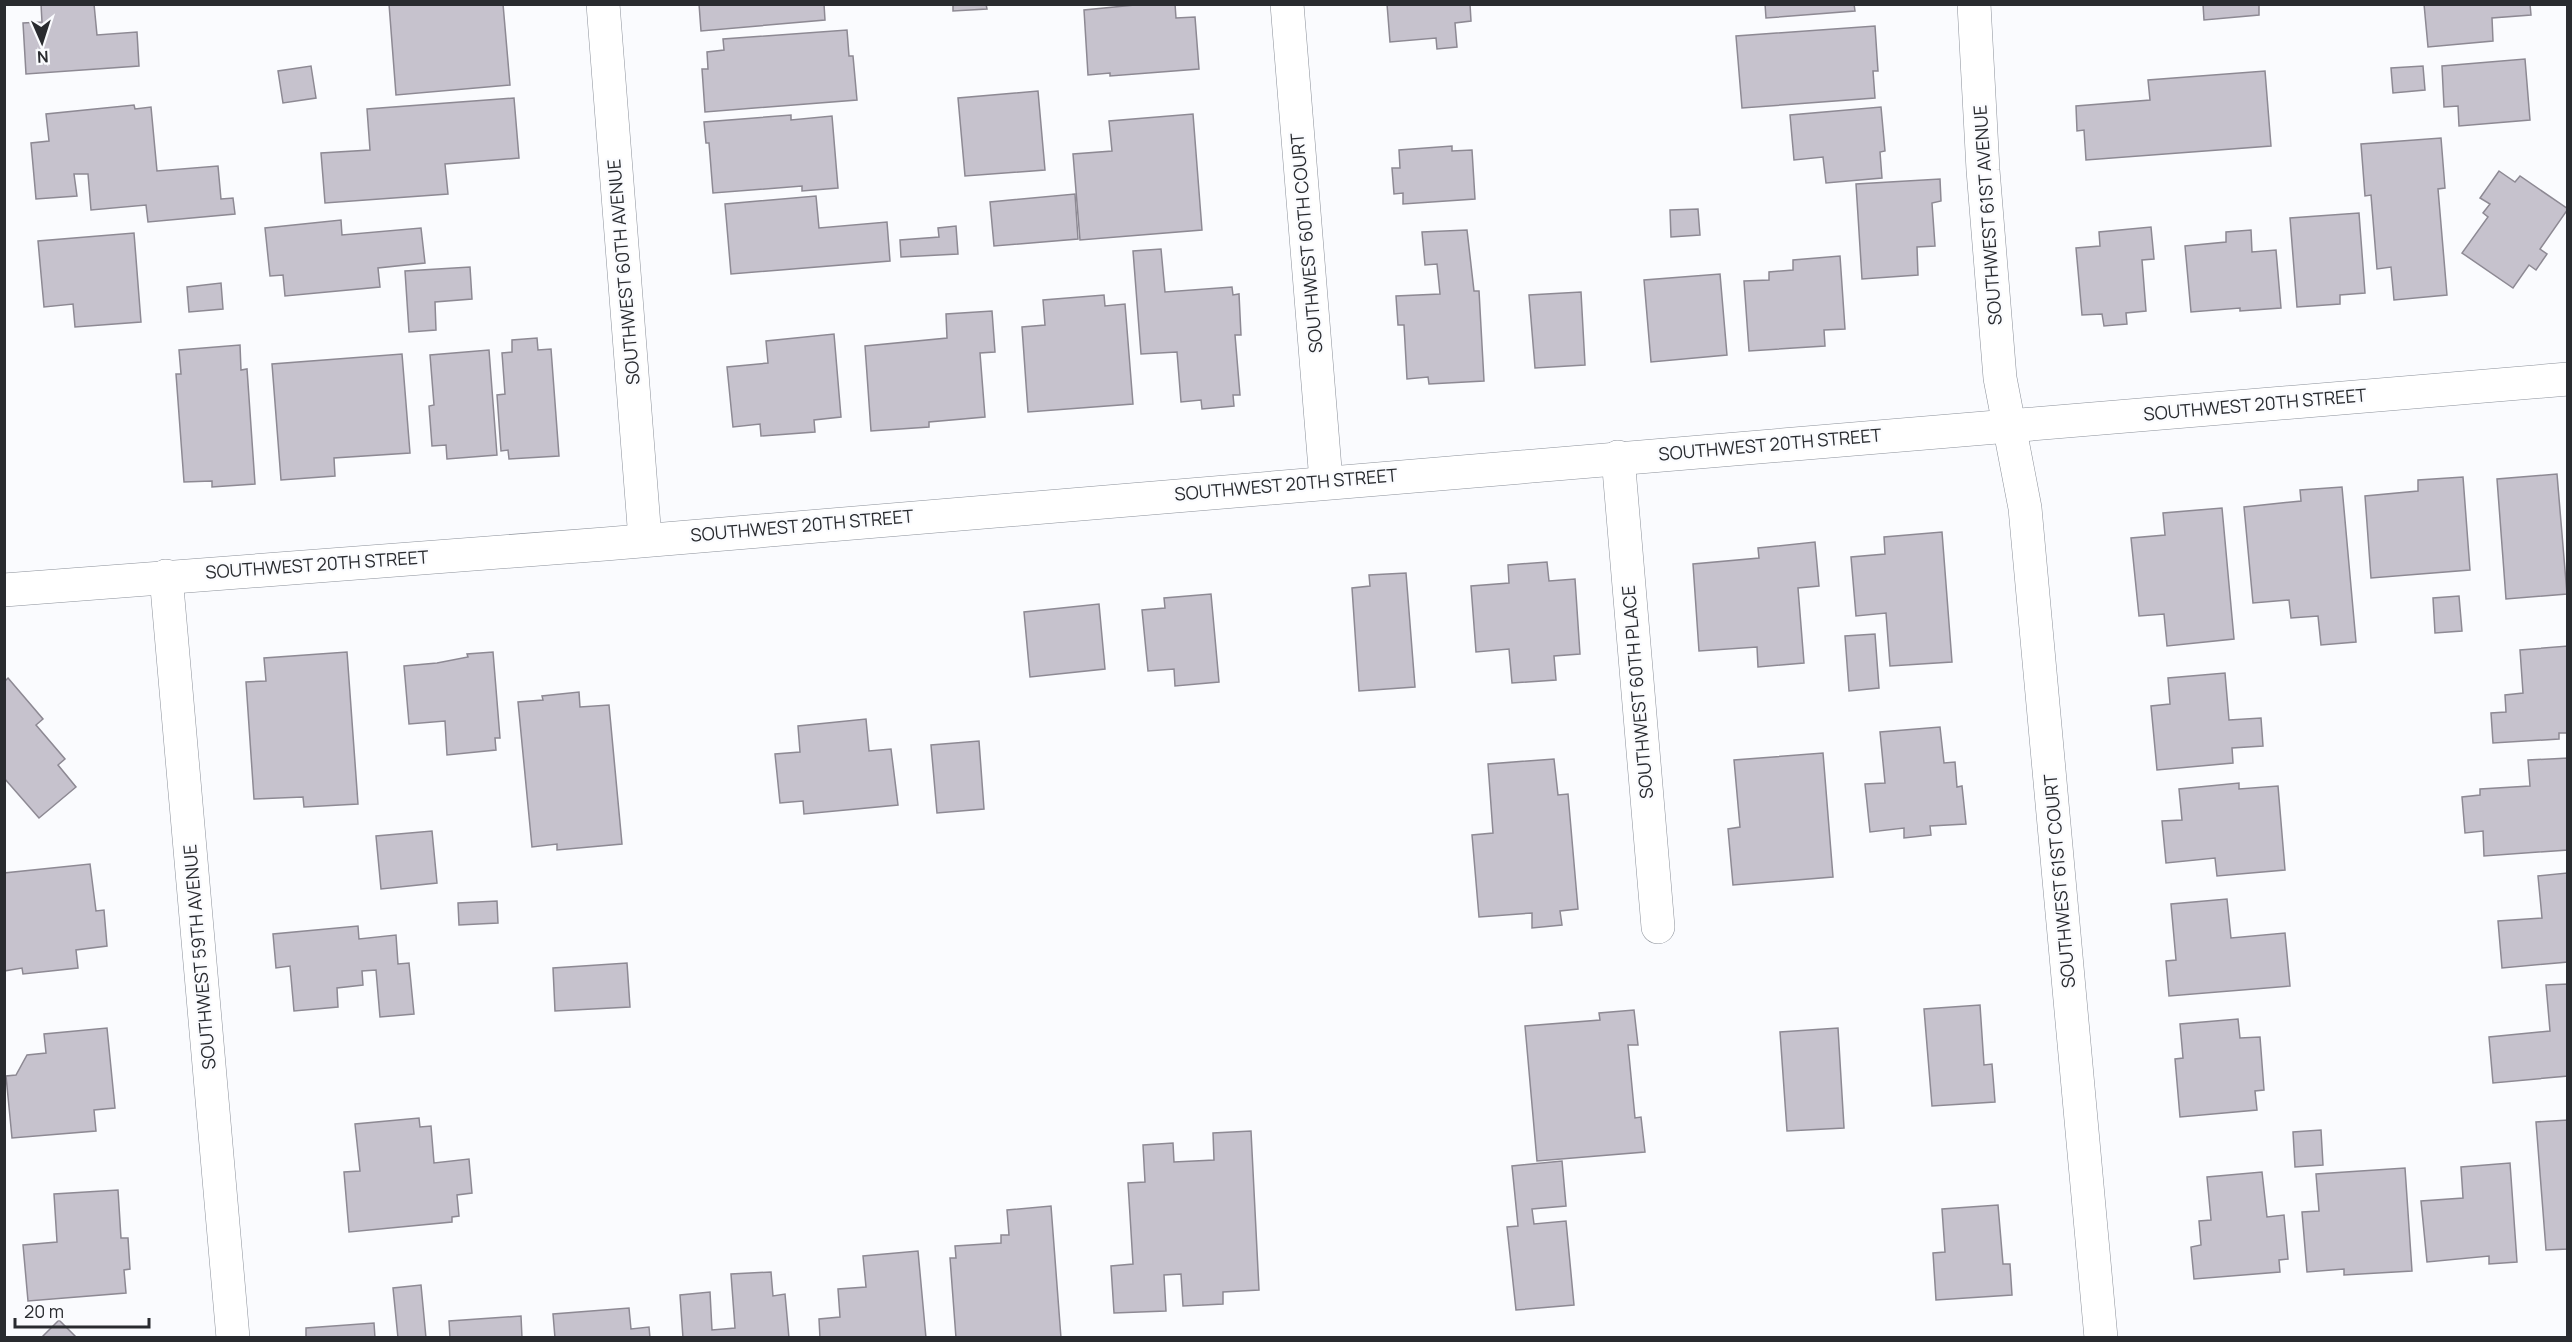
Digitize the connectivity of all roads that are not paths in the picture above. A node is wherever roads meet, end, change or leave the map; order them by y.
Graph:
1 (603, 4) edge
2 (1287, 4) edge
3 (1974, 4) edge
4 (2568, 379) edge
5 (2010, 425) junction
6 (1618, 457) junction
7 (1326, 481) junction
8 (645, 539) junction
9 (166, 576) junction
10 (4, 590) edge
11 (1658, 927) dead end
12 (233, 1338) edge
13 (2101, 1338) edge

1 - 8 street, SOUTHWEST 60TH AVENUE
2 - 7 street, SOUTHWEST 60TH COURT
3 - 5 street, SOUTHWEST 61ST AVENUE
4 - 5 street, SOUTHWEST 20TH STREET
5 - 6 street, SOUTHWEST 20TH STREET
5 - 13 street, SOUTHWEST 61ST COURT
6 - 7 street, SOUTHWEST 20TH STREET
6 - 11 street, SOUTHWEST 60TH PLACE
7 - 8 street, SOUTHWEST 20TH STREET
8 - 9 street, SOUTHWEST 20TH STREET
9 - 10 street, SOUTHWEST 20TH STREET
9 - 12 street, SOUTHWEST 59TH AVENUE

